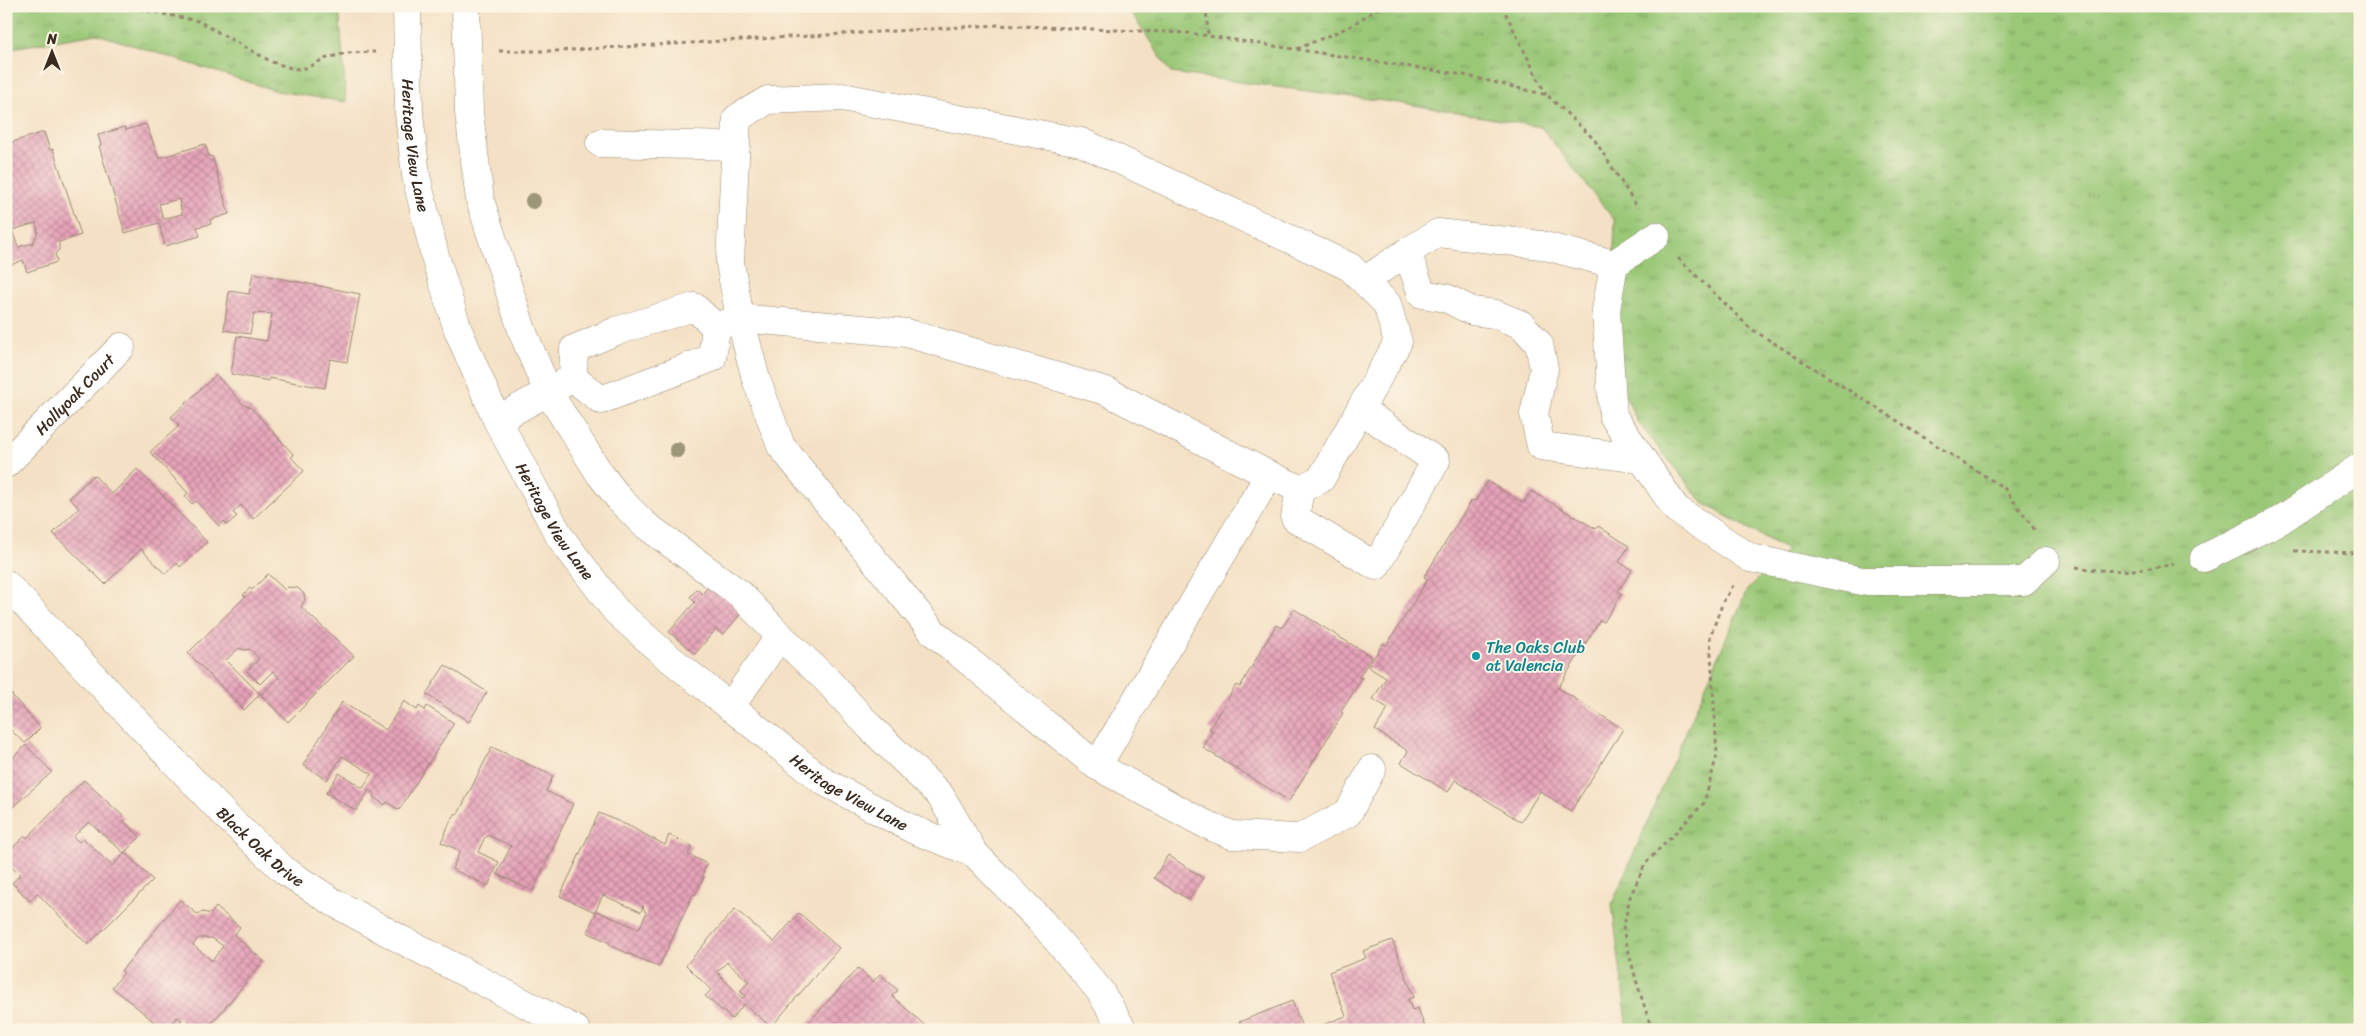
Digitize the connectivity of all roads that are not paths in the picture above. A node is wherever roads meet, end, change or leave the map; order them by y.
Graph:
1 (407, 6) edge
2 (466, 6) edge
3 (600, 143) dead end
4 (736, 146) junction
5 (1656, 236) road end
6 (1407, 252) junction
7 (1614, 264) junction
8 (1364, 281) junction
9 (728, 323) junction
10 (121, 348) dead end
11 (572, 378) junction
12 (548, 392) junction
13 (1361, 410) junction
14 (497, 420) junction
15 (1642, 459) junction
16 (6, 464) edge
17 (2360, 467) edge
18 (1269, 475) junction
19 (1300, 489) junction
20 (2204, 558) road end
21 (2046, 560) road end
22 (6, 584) edge
23 (780, 636) junction
24 (730, 707) junction
25 (1097, 766) junction
26 (1372, 769) dead end
27 (974, 853) junction
28 (568, 1028) edge
29 (1123, 1030) edge

1 - 14 street, Heritage View Lane
2 - 12 street, Heritage View Lane
3 - 4 street
4 - 8 street
4 - 9 street
5 - 7 street
6 - 7 street
6 - 8 street
6 - 15 street
7 - 15 street
8 - 13 street
9 - 11 street
9 - 11 street
9 - 18 street
9 - 25 street
10 - 16 street, Hollyoak Court
11 - 12 street
12 - 14 street
12 - 23 street, Heritage View Lane
13 - 19 street
13 - 19 street
14 - 24 street, Heritage View Lane
15 - 21 street
17 - 20 street
18 - 19 street
18 - 25 street
22 - 28 street, Black Oak Drive
23 - 24 street
23 - 27 street, Heritage View Lane
24 - 27 street, Heritage View Lane
25 - 26 street
27 - 29 street, Heritage View Lane

